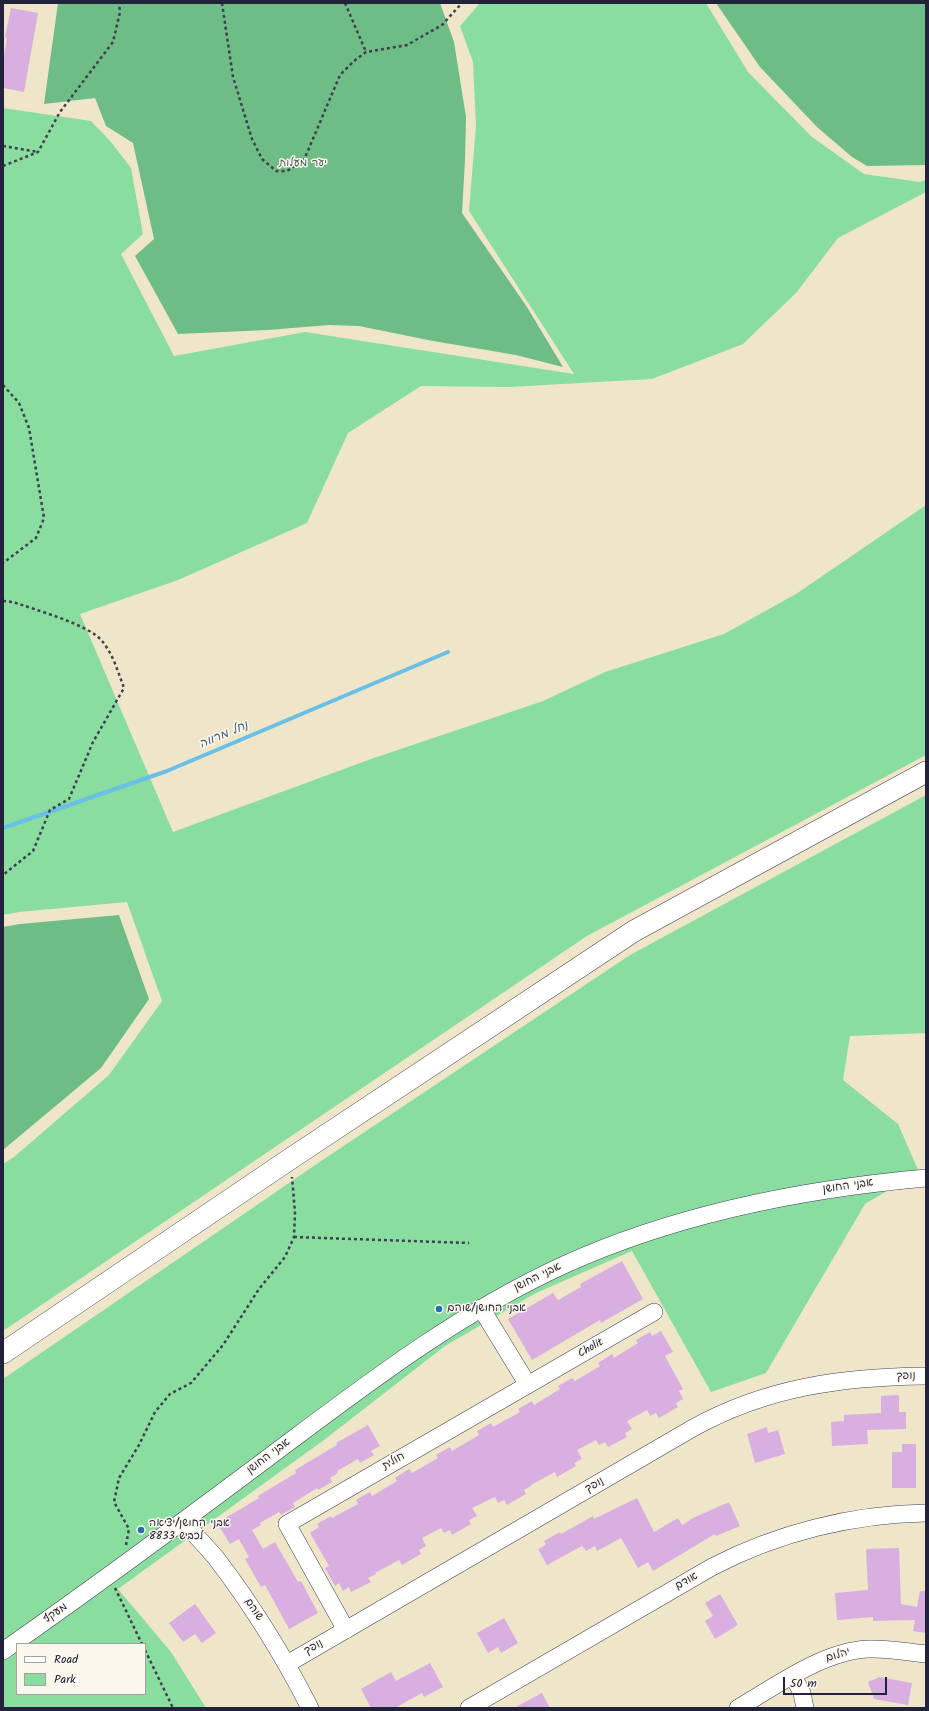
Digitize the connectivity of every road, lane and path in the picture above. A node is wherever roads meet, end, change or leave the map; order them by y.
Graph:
1 (119, 3) edge
2 (222, 3) edge
3 (345, 3) edge
4 (462, 3) edge
5 (366, 52) junction
6 (3, 146) edge
7 (38, 152) junction
8 (3, 166) edge
9 (3, 385) edge
10 (3, 563) edge
11 (3, 601) edge
12 (926, 772) edge
13 (3, 874) edge
14 (290, 1159) junction
15 (926, 1178) edge
16 (294, 1237) junction
17 (469, 1243) dead end
18 (481, 1308) junction
19 (654, 1312) dead end
20 (3, 1353) edge
21 (926, 1376) edge
22 (528, 1385) junction
23 (926, 1513) edge
24 (183, 1521) junction
25 (125, 1548) dead end
26 (110, 1576) junction
27 (346, 1630) junction
28 (142, 1643) edge
29 (3, 1651) edge
30 (146, 1652) edge
31 (926, 1654) edge
32 (287, 1664) junction
33 (793, 1676) junction
34 (173, 1708) edge
35 (310, 1708) edge
36 (469, 1708) edge
37 (738, 1708) edge
38 (805, 1708) edge

1 - 7 path
2 - 5 path
3 - 5 path
4 - 5 path
6 - 7 path
7 - 8 path
9 - 10 path
11 - 13 path
12 - 14 main road
14 - 16 path
14 - 20 main road
15 - 18 street, אבני החושן
16 - 17 path
16 - 25 path
18 - 22 street
18 - 24 street, אבני החושן
19 - 22 street, Cholit
21 - 27 street, נופך
22 - 27 street, חולית
23 - 36 street, אודם
24 - 26 street, אבני החושן
24 - 32 street, שוהם
26 - 28 path
26 - 29 street, מעקף
27 - 32 street, נופך
30 - 34 path
31 - 33 street, יהלום
32 - 35 street, שוהם
33 - 37 street, יהלום
33 - 38 street

